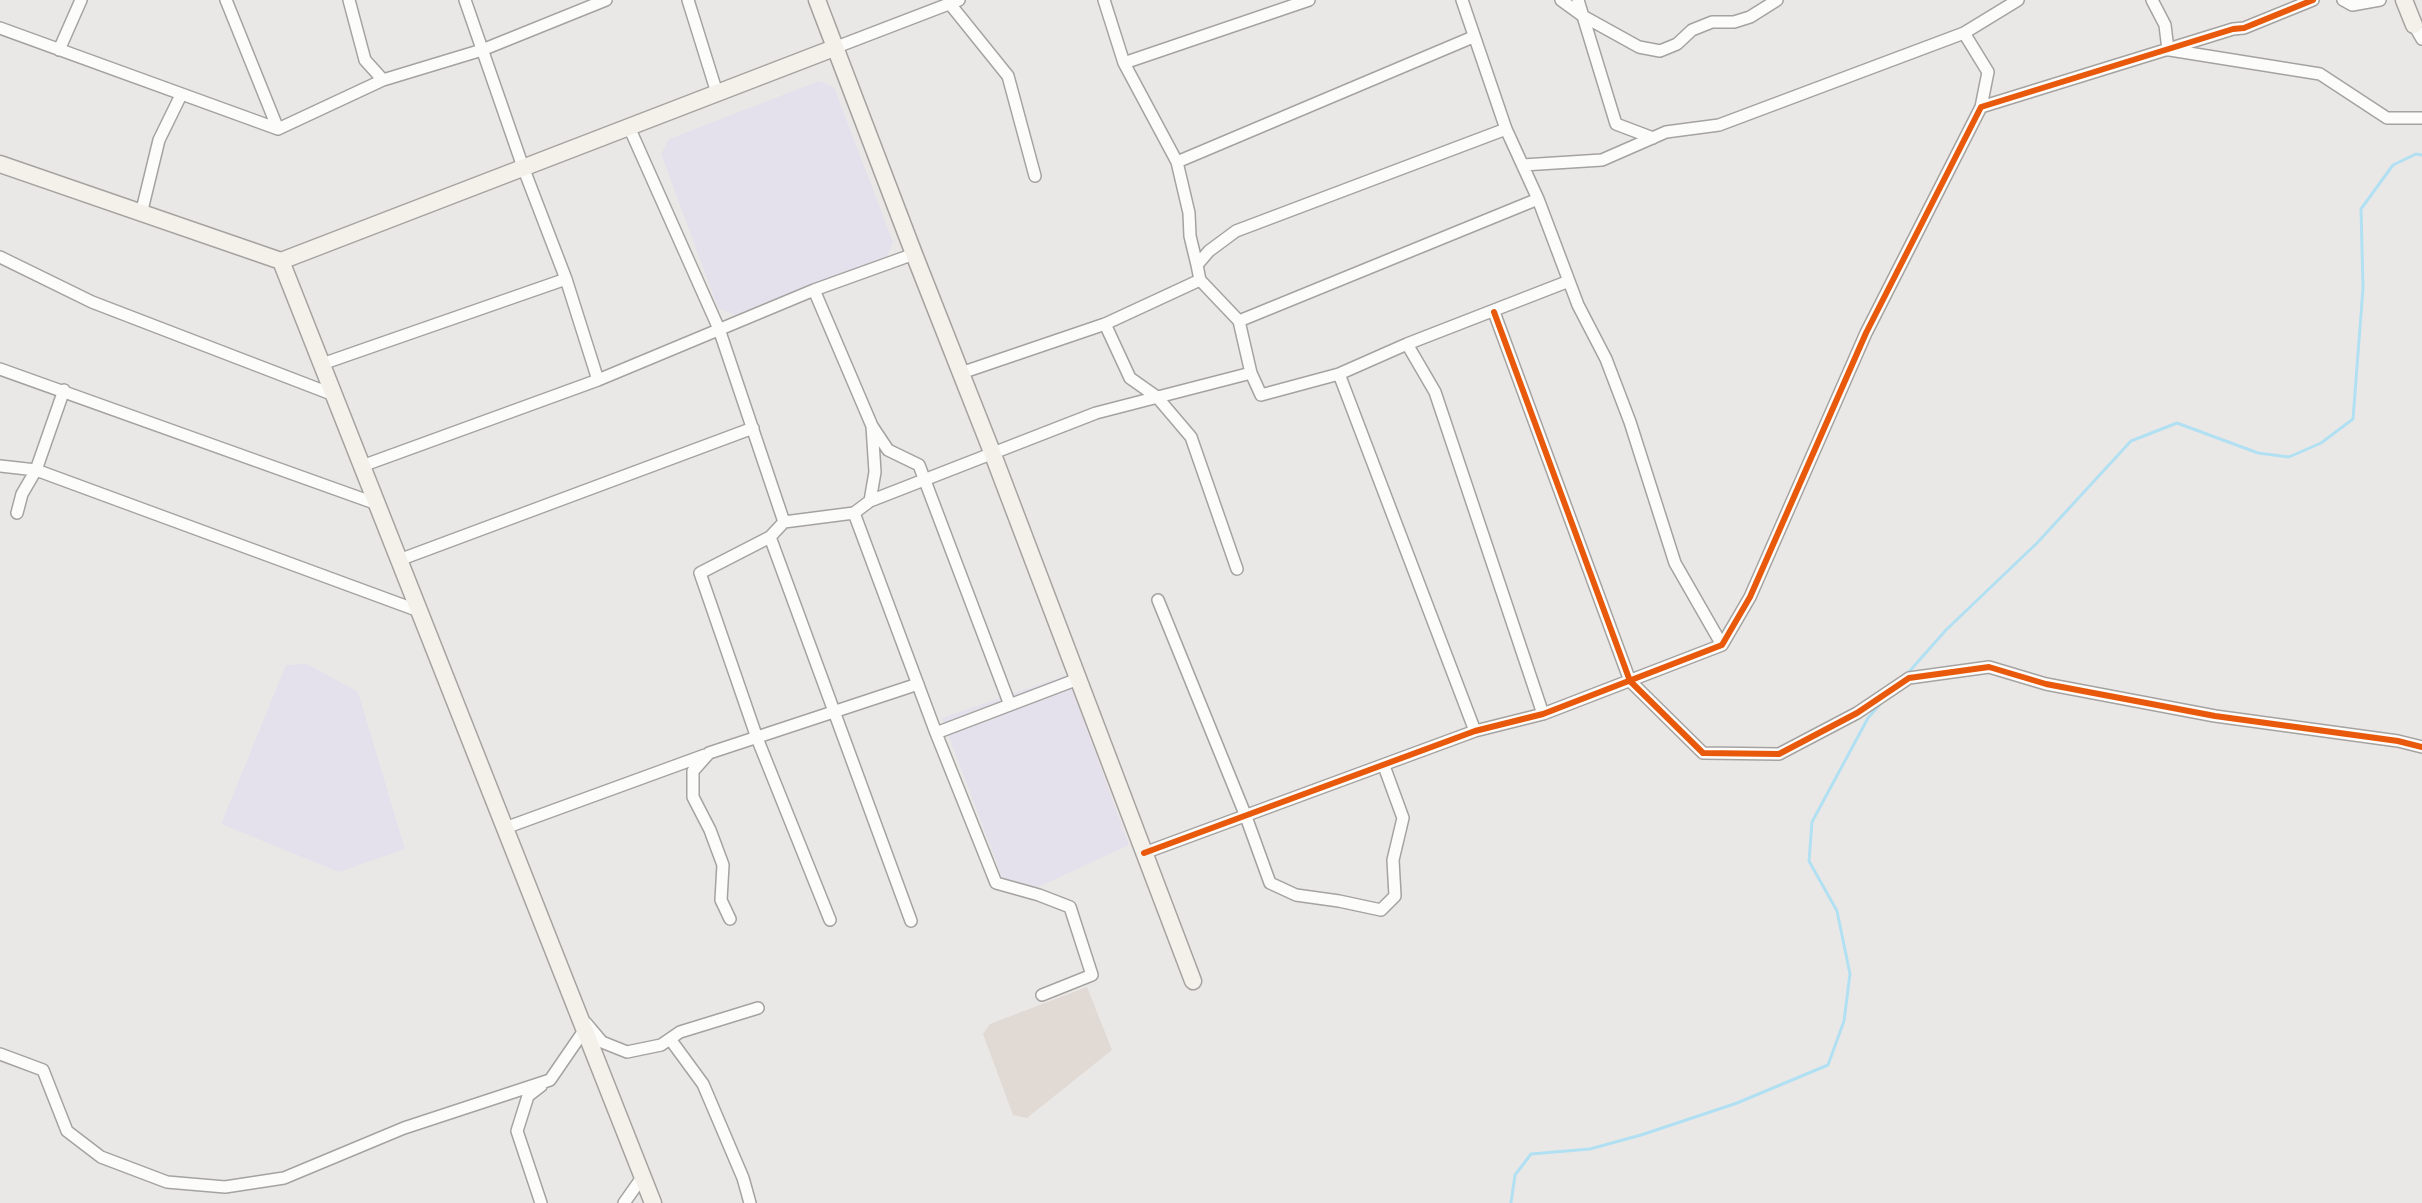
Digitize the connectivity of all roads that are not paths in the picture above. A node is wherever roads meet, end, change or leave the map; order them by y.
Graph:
1 (81, 0) edge
2 (226, 0) edge
3 (349, 0) edge
4 (465, 0) edge
5 (606, 0) edge
6 (688, 0) edge
7 (817, 0) edge
8 (1104, 0) edge
9 (1309, 0) edge
10 (1462, 0) edge
11 (1561, 0) edge
12 (1578, 0) edge
13 (1776, 0) edge
14 (2018, 0) edge
15 (2152, 0) edge
16 (2313, 0) edge
17 (2343, 0) edge
18 (2380, 0) edge
19 (2404, 0) edge
20 (954, 2) edge
21 (1583, 16) junction
22 (0, 28) edge
23 (2418, 32) edge
24 (1964, 33) junction
25 (1473, 37) junction
26 (834, 48) junction
27 (59, 50) junction
28 (482, 50) junction
29 (2168, 50) junction
30 (1124, 63) junction
31 (383, 80) junction
32 (718, 92) junction
33 (181, 95) junction
34 (1980, 107) junction
35 (2422, 118) edge
36 (629, 127) junction
37 (278, 129) junction
38 (1506, 129) junction
39 (1653, 138) junction
40 (1177, 162) junction
41 (0, 164) edge
42 (1522, 165) junction
43 (523, 167) junction
44 (1035, 176) dead end
45 (1538, 199) junction
46 (142, 214) junction
47 (914, 254) junction
48 (0, 257) edge
49 (281, 260) junction
50 (1197, 266) junction
51 (566, 279) junction
52 (1200, 280) junction
53 (1569, 282) junction
54 (814, 290) junction
55 (1494, 312) junction
56 (1239, 321) junction
57 (1105, 324) junction
58 (719, 330) junction
59 (1407, 344) junction
60 (322, 364) junction
61 (0, 368) edge
62 (961, 373) junction
63 (1251, 373) junction
64 (1339, 374) junction
65 (598, 380) junction
66 (64, 390) junction
67 (334, 395) junction
68 (1157, 397) junction
69 (872, 426) junction
70 (753, 428) junction
71 (992, 452) junction
72 (0, 466) edge
73 (362, 466) junction
74 (36, 470) junction
75 (926, 480) junction
76 (870, 501) junction
77 (377, 504) junction
78 (17, 512) dead end
79 (854, 513) junction
80 (784, 522) junction
81 (770, 537) junction
82 (399, 560) junction
83 (1237, 569) dead end
84 (1158, 600) dead end
85 (419, 611) junction
86 (1722, 645) junction
87 (1078, 679) junction
88 (1630, 681) junction
89 (918, 684) junction
90 (1010, 705) junction
91 (834, 712) junction
92 (1543, 714) junction
93 (1475, 731) junction
94 (936, 732) junction
95 (757, 738) junction
96 (2422, 747) edge
97 (708, 754) junction
98 (1384, 766) junction
99 (1245, 814) junction
100 (505, 828) junction
101 (1144, 853) junction
102 (730, 920) dead end
103 (830, 920) dead end
104 (911, 920) dead end
105 (1193, 981) dead end
106 (1042, 995) dead end
107 (758, 1008) dead end
108 (582, 1022) junction
109 (670, 1039) junction
110 (0, 1054) edge
111 (550, 1080) junction
112 (643, 1176) junction
113 (541, 1203) edge
114 (624, 1203) edge
115 (653, 1203) edge
116 (750, 1203) edge

1 - 27 street
2 - 37 street
3 - 31 street
4 - 28 street
5 - 28 street
6 - 32 street
7 - 26 street
8 - 30 street
9 - 30 street
10 - 25 street
11 - 21 street
12 - 21 street
13 - 21 street
14 - 24 street
15 - 29 street
16 - 29 street
17 - 18 street
19 - 23 street
20 - 26 street
20 - 44 street
21 - 39 street
22 - 27 street
24 - 34 street
24 - 39 street
25 - 38 street
25 - 40 street
26 - 32 street
26 - 47 street
27 - 33 street
28 - 31 street
28 - 43 street
29 - 34 street
29 - 35 street
30 - 40 street
31 - 37 street
32 - 36 street
33 - 37 street
33 - 46 street
34 - 86 street
36 - 43 street
36 - 58 street
38 - 42 street
38 - 50 street
39 - 42 street
40 - 50 street
41 - 46 street
42 - 45 street
43 - 49 street
43 - 51 street
45 - 53 street
45 - 56 street
46 - 49 street
47 - 54 street
47 - 62 street
48 - 67 street
49 - 60 street
50 - 52 street
51 - 60 street
51 - 65 street
52 - 56 street
52 - 57 street
53 - 55 street
53 - 86 street
54 - 58 street
54 - 69 street
55 - 59 street
55 - 88 street
56 - 63 street
57 - 62 street
57 - 68 street
58 - 65 street
58 - 70 street
59 - 64 street
59 - 92 street
60 - 67 street
61 - 66 street
62 - 71 street
63 - 64 street
63 - 68 street
64 - 93 street
65 - 73 street
66 - 74 street
66 - 77 street
67 - 73 street
68 - 71 street
68 - 83 street
69 - 75 street
69 - 76 street
70 - 80 street
70 - 82 street
71 - 75 street
71 - 87 street
72 - 74 street
73 - 77 street
74 - 78 street
74 - 85 street
75 - 76 street
75 - 90 street
76 - 79 street
77 - 82 street
79 - 80 street
79 - 89 street
80 - 81 street
81 - 91 street
81 - 95 street
82 - 85 street
84 - 99 street
85 - 100 street
86 - 88 street
87 - 90 street
87 - 101 street
88 - 92 street
88 - 96 street
89 - 91 street
89 - 94 street
90 - 94 street
91 - 95 street
91 - 104 street
92 - 93 street
93 - 98 street
94 - 106 street
95 - 97 street
95 - 103 street
97 - 100 street
97 - 102 street
98 - 99 street
98 - 99 street
99 - 101 street
100 - 108 street
101 - 105 street
107 - 109 street
108 - 109 street
108 - 111 street
108 - 112 street
109 - 116 street
110 - 111 street
111 - 113 street
112 - 114 street
112 - 115 street

